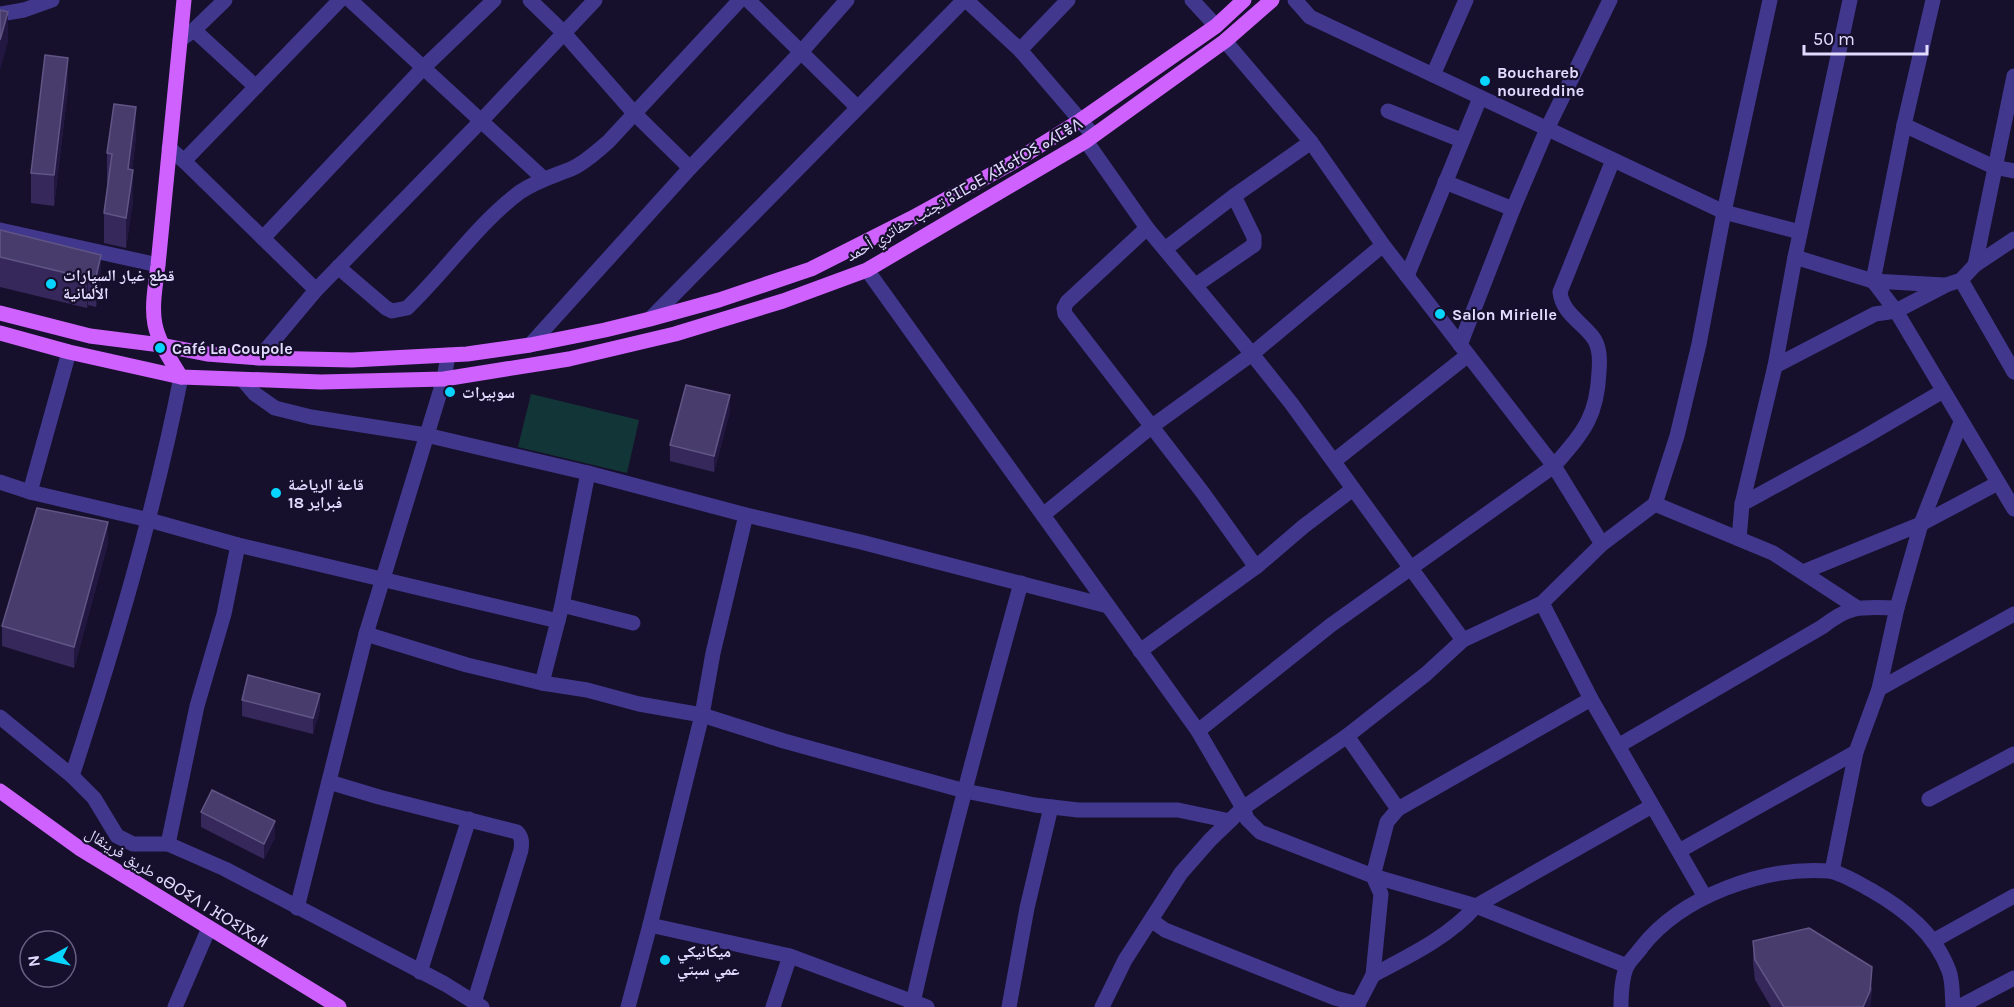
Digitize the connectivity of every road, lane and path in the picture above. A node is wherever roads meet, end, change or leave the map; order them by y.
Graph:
1 (52, 0) edge
2 (184, 0) edge
3 (225, 0) edge
4 (340, 0) edge
5 (350, 0) edge
6 (494, 0) edge
7 (530, 0) edge
8 (594, 0) edge
9 (740, 0) edge
10 (748, 0) edge
11 (847, 0) edge
12 (965, 0) edge
13 (1068, 0) edge
14 (1192, 0) edge
15 (1244, 0) edge
16 (1272, 0) edge
17 (1295, 0) edge
18 (1466, 0) edge
19 (1610, 0) edge
20 (1770, 0) edge
21 (1850, 0) edge
22 (1934, 0) edge
23 (0, 14) edge
24 (1216, 26) junction
25 (194, 30) junction
26 (563, 32) junction
27 (180, 40) junction
28 (1225, 41) junction
29 (1020, 50) junction
30 (802, 51) junction
31 (424, 67) junction
32 (1433, 75) junction
33 (2014, 76) edge
34 (256, 87) junction
35 (1480, 98) junction
36 (857, 107) junction
37 (1388, 111) dead end
38 (634, 113) junction
39 (482, 120) junction
40 (1081, 120) junction
41 (1904, 125) junction
42 (1547, 129) junction
43 (1089, 138) junction
44 (1461, 140) junction
45 (1311, 142) junction
46 (169, 148) junction
47 (1613, 160) junction
48 (184, 161) junction
49 (1994, 167) junction
50 (690, 168) junction
51 (2014, 171) edge
52 (544, 179) junction
53 (1445, 182) junction
54 (1233, 196) junction
55 (1513, 209) junction
56 (1724, 212) junction
57 (1147, 228) junction
58 (0, 230) edge
59 (1800, 232) junction
60 (263, 238) junction
61 (2014, 239) edge
62 (1383, 245) junction
63 (1165, 249) junction
64 (1795, 257) junction
65 (158, 265) junction
66 (1976, 265) junction
67 (338, 267) junction
68 (867, 270) junction
69 (1407, 276) junction
70 (1873, 281) junction
71 (1954, 283) junction
72 (1196, 285) junction
73 (316, 290) junction
74 (1896, 311) junction
75 (0, 313) edge
76 (650, 319) junction
77 (0, 333) edge
78 (161, 345) junction
79 (530, 345) junction
80 (1464, 350) junction
81 (69, 352) junction
82 (1252, 354) junction
83 (448, 355) junction
84 (259, 358) junction
85 (1775, 366) junction
86 (2014, 372) edge
87 (182, 377) junction
88 (444, 379) junction
89 (243, 380) junction
90 (1942, 391) junction
91 (1961, 422) junction
92 (1151, 427) junction
93 (426, 435) junction
94 (1334, 461) junction
95 (1554, 466) junction
96 (588, 473) junction
97 (0, 482) edge
98 (1998, 483) junction
99 (1353, 489) junction
100 (30, 492) junction
101 (1655, 504) junction
102 (1742, 504) junction
103 (2014, 509) edge
104 (746, 515) junction
105 (1043, 515) junction
106 (149, 520) junction
107 (1921, 524) junction
108 (1738, 539) junction
109 (1602, 544) junction
110 (238, 545) junction
111 (1256, 567) junction
112 (1410, 568) junction
113 (1803, 572) junction
114 (381, 580) junction
115 (1021, 583) junction
116 (1542, 603) junction
117 (562, 606) junction
118 (1108, 606) junction
119 (1856, 607) junction
120 (1897, 608) junction
121 (2014, 614) edge
122 (558, 621) junction
123 (633, 623) dead end
124 (366, 634) junction
125 (1463, 640) junction
126 (1140, 651) junction
127 (542, 683) junction
128 (1879, 689) junction
129 (1591, 699) junction
130 (702, 715) junction
131 (0, 717) edge
132 (1198, 731) junction
133 (1347, 736) junction
134 (1618, 746) junction
135 (1856, 752) junction
136 (2014, 754) edge
137 (72, 776) junction
138 (329, 782) junction
139 (0, 791) edge
140 (964, 791) junction
141 (1929, 799) dead end
142 (1652, 806) junction
143 (1051, 807) junction
144 (1243, 808) junction
145 (1398, 808) junction
146 (469, 819) junction
147 (1230, 821) junction
148 (168, 843) junction
149 (1679, 851) junction
150 (1832, 871) junction
151 (1373, 876) junction
152 (2014, 896) edge
153 (1705, 897) junction
154 (1476, 906) junction
155 (297, 908) junction
156 (1151, 920) junction
157 (650, 925) junction
158 (209, 928) junction
159 (1933, 941) junction
160 (790, 956) junction
161 (1627, 966) junction
162 (420, 972) junction
163 (1373, 975) junction
164 (2014, 978) edge
165 (478, 1005) edge
166 (1358, 1005) edge
167 (918, 1006) edge
168 (175, 1007) edge
169 (339, 1007) edge
170 (627, 1007) edge
171 (773, 1007) edge
172 (1009, 1007) edge
173 (1102, 1007) edge
174 (1621, 1007) edge
175 (1953, 1007) edge
176 (1959, 1007) edge

1 - 23 street
2 - 27 main road
3 - 25 street
4 - 34 street
5 - 31 street
6 - 31 street
7 - 26 street
8 - 26 street
9 - 38 street
10 - 30 street
11 - 30 street
12 - 29 street
12 - 36 street
13 - 29 street
14 - 24 street
15 - 24 main road, تجنب حفاتري أحمد ⵓⵊⵎⴰⴹ ⵃⴼⴰⵜⵔⵉ ⴰⵃⵎⴻⴷ
16 - 28 main road, تجنب حفاتري أحمد ⵓⵊⵎⴰⴹ ⵃⴼⴰⵜⵔⵉ ⴰⵃⵎⴻⴷ
17 - 32 street
18 - 32 street
19 - 42 street
20 - 56 street
21 - 59 street
22 - 41 street
24 - 40 main road, تجنب حفاتري أحمد ⵓⵊⵎⴰⴹ ⵃⴼⴰⵜⵔⵉ ⴰⵃⵎⴻⴷ
25 - 27 street
25 - 34 street
26 - 38 street
26 - 39 street
27 - 46 main road
28 - 43 main road, تجنب حفاتري أحمد ⵓⵊⵎⴰⴹ ⵃⴼⴰⵜⵔⵉ ⴰⵃⵎⴻⴷ
28 - 45 street
29 - 40 street
30 - 36 street
30 - 50 street
31 - 39 street
31 - 60 street
32 - 35 street
33 - 49 street
34 - 48 street
35 - 42 street
35 - 44 street
36 - 76 street
37 - 44 street
38 - 50 street
38 - 52 street
39 - 52 street
39 - 67 street
40 - 43 street
40 - 76 main road, تجنب حفاتري أحمد ⵓⵊⵎⴰⴹ ⵃⴼⴰⵜⵔⵉ ⴰⵃⵎⴻⴷ
41 - 49 street
41 - 70 street
42 - 47 street
42 - 55 street
43 - 57 street
43 - 68 main road, تجنب حفاتري أحمد ⵓⵊⵎⴰⴹ ⵃⴼⴰⵜⵔⵉ ⴰⵃⵎⴻⴷ
44 - 53 street
45 - 54 street
45 - 62 street
46 - 48 street
46 - 65 main road
47 - 56 street
47 - 95 street
48 - 60 street
49 - 51 street
49 - 66 street
50 - 79 street
52 - 67 street
53 - 55 street
53 - 69 street
54 - 63 street
54 - 72 street
55 - 80 street
56 - 59 street
56 - 101 street
57 - 63 street
57 - 92 street
58 - 65 street
59 - 64 street
60 - 73 street
61 - 66 street
62 - 69 street
62 - 82 street
63 - 72 street
64 - 70 street
64 - 85 street
65 - 78 main road
66 - 71 street
67 - 73 street
68 - 88 main road, تجنب حفاتري أحمد ⵓⵊⵎⴰⴹ ⵃⴼⴰⵜⵔⵉ ⴰⵃⵎⴻⴷ
68 - 105 street
69 - 80 street
70 - 71 street
70 - 74 street
71 - 74 street
71 - 86 street
72 - 82 street
73 - 84 street
74 - 85 street
74 - 90 street
75 - 78 main road, تجنب حفاتري أحمد ⵓⵊⵎⴰⴹ ⵃⴼⴰⵜⵔⵉ ⴰⵃⵎⴻⴷ
76 - 79 main road, تجنب حفاتري أحمد ⵓⵊⵎⴰⴹ ⵃⴼⴰⵜⵔⵉ ⴰⵃⵎⴻⴷ
77 - 81 main road, تجنب حفاتري أحمد ⵓⵊⵎⴰⴹ ⵃⴼⴰⵜⵔⵉ ⴰⵃⵎⴻⴷ
78 - 84 main road, تجنب حفاتري أحمد ⵓⵊⵎⴰⴹ ⵃⴼⴰⵜⵔⵉ ⴰⵃⵎⴻⴷ
78 - 87 main road
79 - 83 main road, تجنب حفاتري أحمد ⵓⵊⵎⴰⴹ ⵃⴼⴰⵜⵔⵉ ⴰⵃⵎⴻⴷ
80 - 94 street
80 - 95 street
81 - 87 main road, تجنب حفاتري أحمد ⵓⵊⵎⴰⴹ ⵃⴼⴰⵜⵔⵉ ⴰⵃⵎⴻⴷ
81 - 100 street
82 - 92 street
82 - 94 street
83 - 84 main road, تجنب حفاتري أحمد ⵓⵊⵎⴰⴹ ⵃⴼⴰⵜⵔⵉ ⴰⵃⵎⴻⴷ
83 - 88 street
85 - 102 street
87 - 89 main road, تجنب حفاتري أحمد ⵓⵊⵎⴰⴹ ⵃⴼⴰⵜⵔⵉ ⴰⵃⵎⴻⴷ
87 - 106 street
88 - 89 main road, تجنب حفاتري أحمد ⵓⵊⵎⴰⴹ ⵃⴼⴰⵜⵔⵉ ⴰⵃⵎⴻⴷ
88 - 93 street
89 - 93 street
90 - 91 street
90 - 102 street
91 - 98 street
91 - 107 street
92 - 105 street
92 - 111 street
93 - 96 street
93 - 114 street
94 - 99 street
95 - 109 street
95 - 112 street
96 - 104 street
96 - 117 street
97 - 100 street
98 - 103 street
98 - 107 street
99 - 111 street
99 - 112 street
100 - 106 street
101 - 108 street
101 - 109 street
102 - 108 street
104 - 115 street
104 - 130 street
105 - 118 street
106 - 110 street
106 - 137 street
107 - 113 street
107 - 120 street
108 - 113 street
109 - 116 street
110 - 114 street
110 - 148 street
111 - 126 street
112 - 125 street
112 - 132 street
113 - 119 street
114 - 122 street
114 - 124 street
115 - 118 street
115 - 140 street
116 - 125 street
116 - 129 street
117 - 122 street
117 - 123 street
118 - 126 street
119 - 120 street
119 - 134 street
120 - 128 street
121 - 128 street
122 - 127 street
124 - 127 street
124 - 138 street
125 - 133 street
126 - 132 street
127 - 130 street
128 - 135 street
129 - 134 street
129 - 145 street
130 - 140 street
130 - 157 street
131 - 137 street
132 - 144 street
133 - 144 street
133 - 145 street
134 - 142 street
135 - 149 street
135 - 150 street
136 - 141 street
137 - 148 street
138 - 146 street
138 - 155 street
139 - 158 main road, طريق فرينڨال ⴰⴱⵔⵉⴷ ⵏ ⴼⵔⵉⵏⴳⴰⵍ
140 - 143 street
140 - 167 street
142 - 149 street
142 - 154 street
143 - 147 street
143 - 172 street
144 - 147 street
144 - 151 street
145 - 151 street
146 - 162 street
146 - 165 street
147 - 156 street
148 - 155 street
149 - 153 street
150 - 153 street
150 - 159 street
151 - 154 street
151 - 163 street
152 - 159 street
153 - 161 street
154 - 161 street
154 - 163 street
155 - 162 street
156 - 166 street
156 - 173 street
157 - 160 street
157 - 170 street
158 - 168 street
158 - 169 main road, طريق فرينڨال ⴰⴱⵔⵉⴷ ⵏ ⴼⵔⵉⵏⴳⴰⵍ
159 - 175 street
160 - 167 street
160 - 171 street
161 - 174 street
162 - 165 street
163 - 166 street
164 - 176 street

